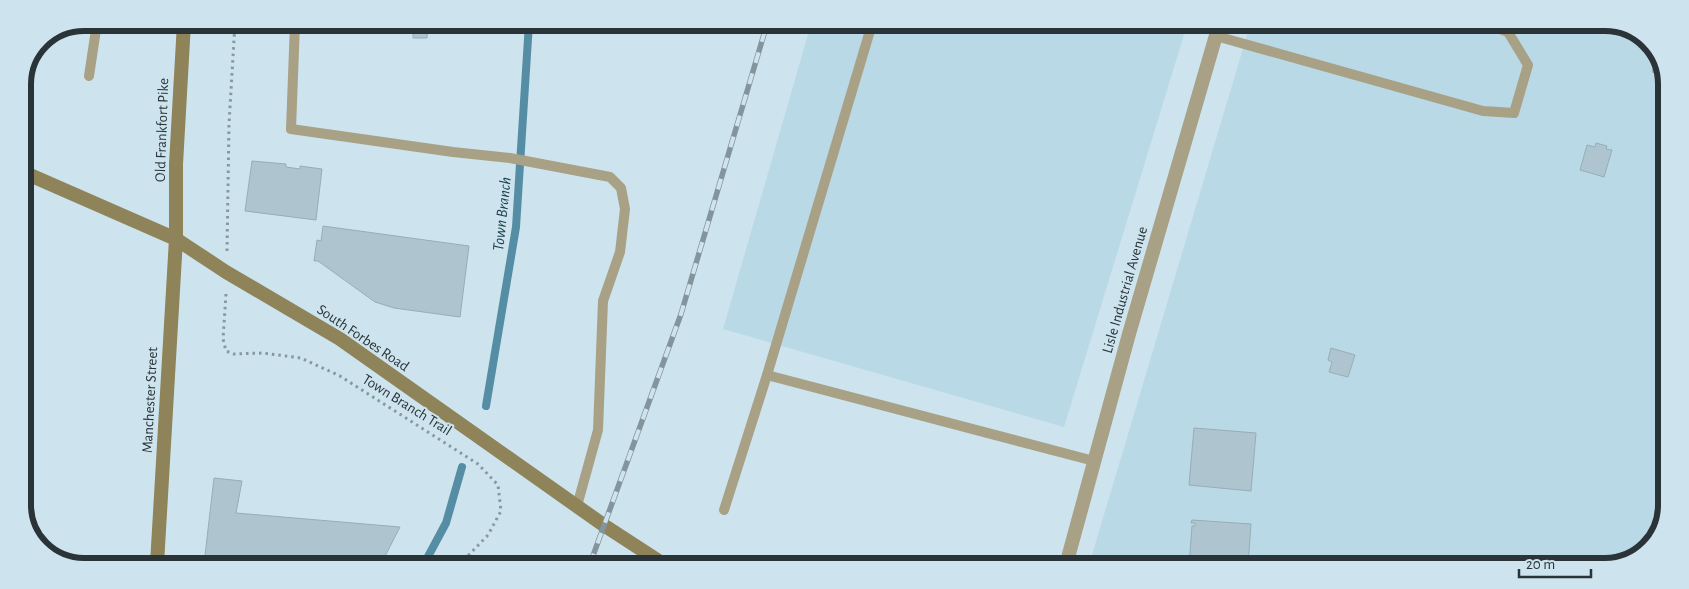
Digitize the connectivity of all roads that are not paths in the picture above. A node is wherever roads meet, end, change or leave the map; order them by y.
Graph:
1 (96, 31) edge
2 (184, 31) edge
3 (295, 31) edge
4 (870, 31) edge
5 (1218, 31) edge
6 (1221, 31) edge
7 (1505, 31) edge
8 (89, 76) dead end
9 (31, 175) edge
10 (176, 238) junction
11 (767, 375) junction
12 (1094, 460) junction
13 (577, 506) junction
14 (724, 510) dead end
15 (157, 558) edge
16 (655, 558) edge
17 (1068, 558) edge

1 - 8 lane
2 - 10 main road, Old Frankfort Pike
3 - 13 lane
4 - 11 lane
5 - 12 street, Lisle Industrial Avenue
6 - 7 lane
9 - 10 main road, South Forbes Road
10 - 13 main road, South Forbes Road
10 - 15 main road, Manchester Street
11 - 12 lane
11 - 14 lane
12 - 17 street, Lisle Industrial Avenue
13 - 16 main road, South Forbes Road

